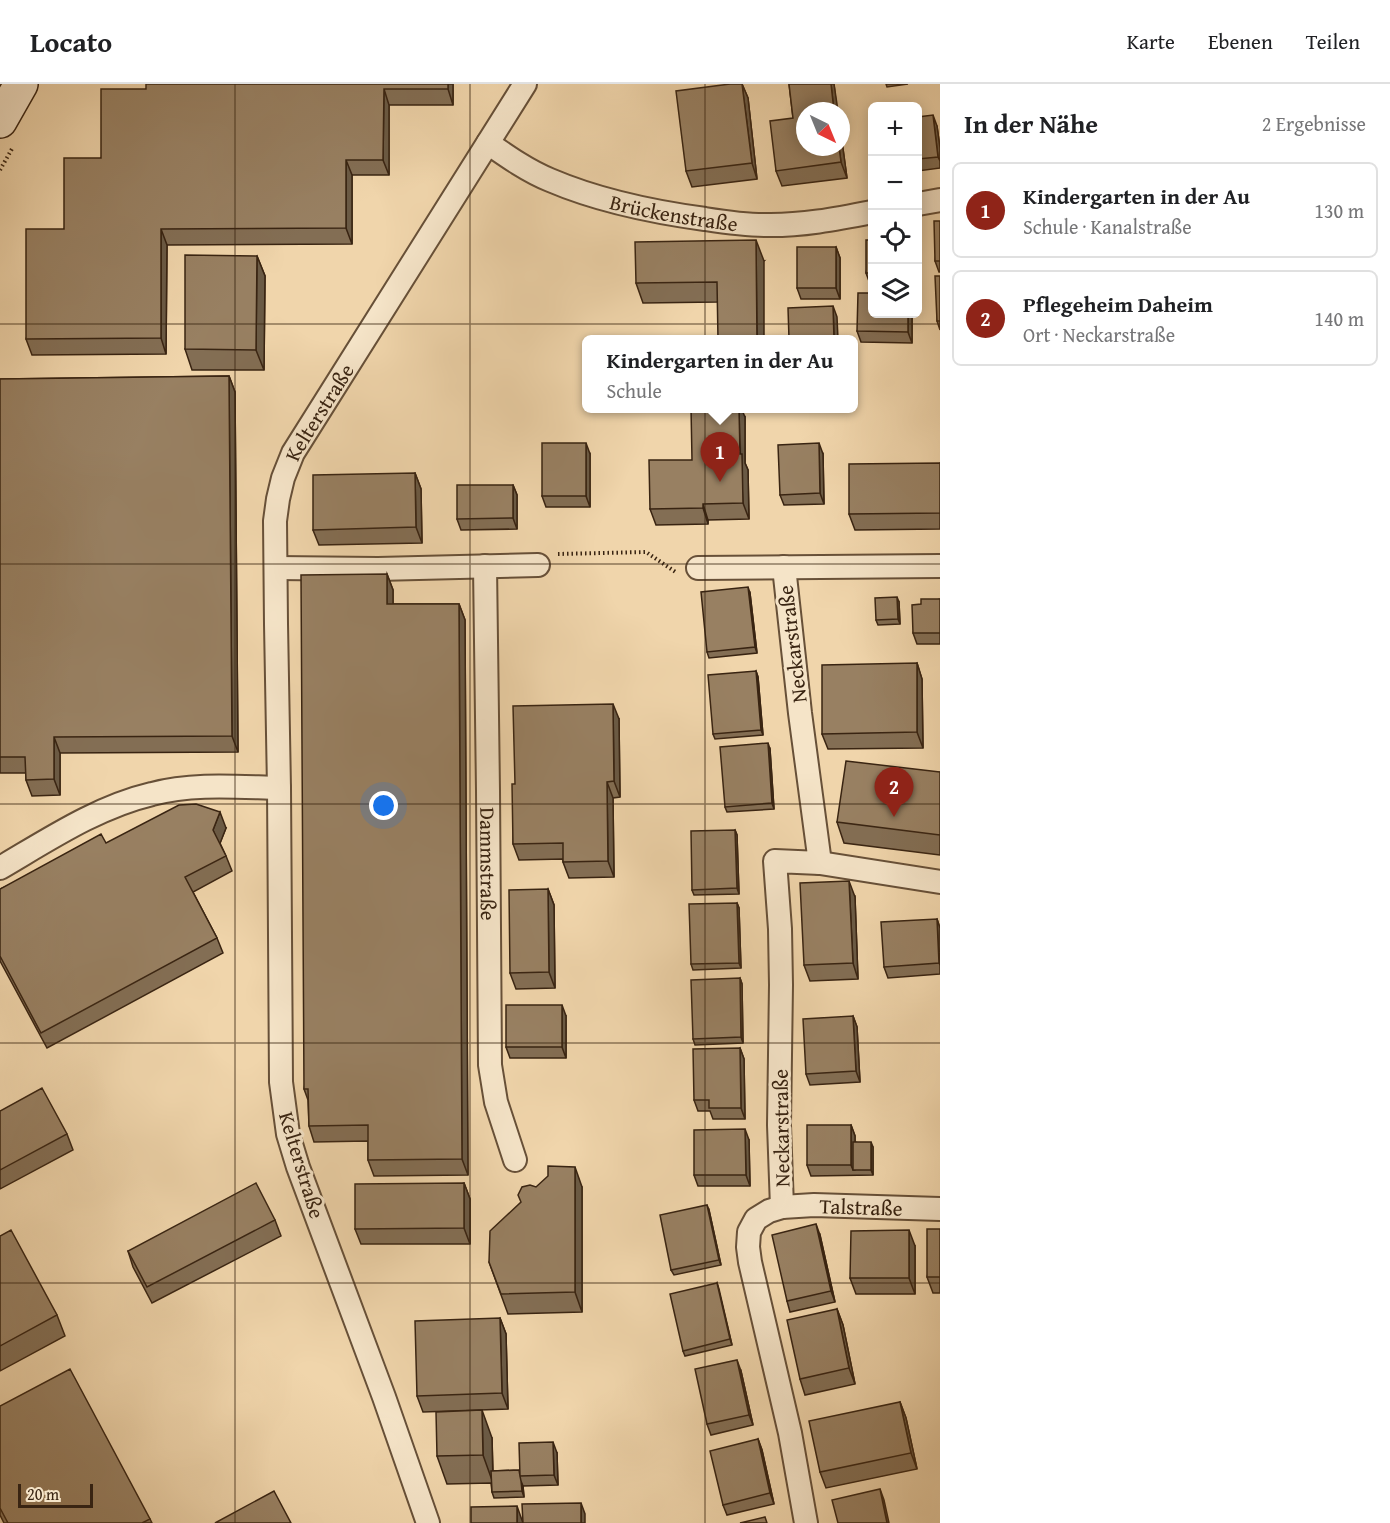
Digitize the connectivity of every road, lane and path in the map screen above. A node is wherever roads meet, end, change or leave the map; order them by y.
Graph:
1 (21, 84) edge
2 (525, 84) edge
3 (0, 121) edge
4 (488, 143) junction
5 (940, 200) edge
6 (922, 203) edge
7 (868, 213) edge
8 (538, 565) joint
9 (484, 566) junction
10 (940, 566) edge
11 (784, 567) junction
12 (276, 568) junction
13 (698, 568) joint
14 (279, 788) junction
15 (820, 862) junction
16 (0, 868) edge
17 (940, 882) edge
18 (515, 1160) dead end
19 (782, 1207) junction
20 (940, 1209) edge
21 (428, 1523) edge
22 (806, 1523) edge

1 - 3 street
2 - 4 street, Kelterstraße
4 - 7 street, Brückenstraße
4 - 12 street, Kelterstraße
5 - 6 street
8 - 9 street
8 - 13 path
9 - 12 street
9 - 18 street, Dammstraße
10 - 11 street
11 - 13 street
11 - 15 street, Neckarstraße
12 - 14 street, Kelterstraße
14 - 16 street
14 - 21 street, Kelterstraße
15 - 17 street, Neckarstraße
15 - 19 street, Neckarstraße
19 - 20 street, Talstraße
19 - 22 street, Neckarstraße

